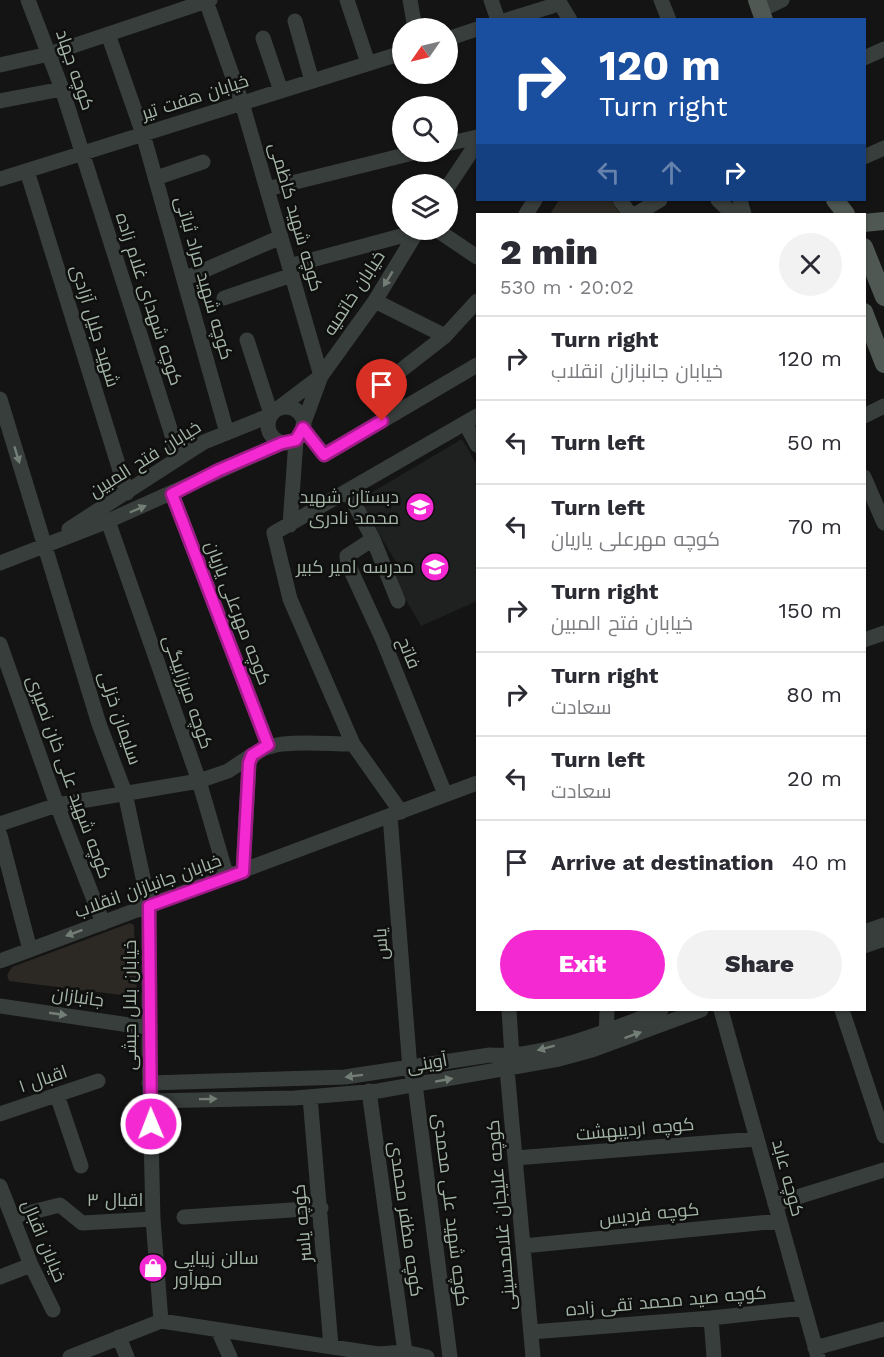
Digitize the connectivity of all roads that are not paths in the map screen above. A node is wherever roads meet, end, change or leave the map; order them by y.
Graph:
1 (28, 0) edge
2 (347, 0) edge
3 (410, 0) edge
4 (491, 0) edge
5 (661, 0) edge
6 (782, 0) edge
7 (208, 1) edge
8 (555, 2) edge
9 (761, 10) edge
10 (413, 18) edge
11 (497, 18) edge
12 (512, 18) edge
13 (545, 18) edge
14 (568, 18) edge
15 (668, 18) edge
16 (295, 21) dead end
17 (476, 29) edge
18 (108, 34) junction
19 (458, 35) edge
20 (263, 38) dead end
21 (884, 49) edge
22 (50, 54) junction
23 (392, 56) edge
24 (866, 57) edge
25 (368, 63) junction
26 (0, 65) edge
27 (312, 81) junction
28 (62, 89) junction
29 (281, 91) junction
30 (0, 101) edge
31 (242, 103) junction
32 (143, 134) junction
33 (476, 137) edge
34 (458, 141) edge
35 (476, 144) edge
36 (884, 148) edge
37 (82, 153) junction
38 (866, 156) edge
39 (392, 158) edge
40 (203, 162) dead end
41 (27, 171) junction
42 (456, 174) edge
43 (156, 178) junction
44 (0, 179) edge
45 (267, 189) junction
46 (658, 201) edge
47 (720, 201) edge
48 (736, 211) edge
49 (638, 213) edge
50 (884, 221) edge
51 (866, 223) edge
52 (281, 237) junction
53 (392, 239) edge
54 (412, 240) edge
55 (451, 240) edge
56 (866, 252) edge
57 (476, 256) edge
58 (291, 271) junction
59 (184, 279) junction
60 (884, 297) edge
61 (224, 298) dead end
62 (375, 301) junction
63 (476, 302) edge
64 (866, 317) edge
65 (445, 336) junction
66 (248, 340) dead end
67 (866, 343) edge
68 (882, 358) edge
69 (382, 366) dead end
70 (476, 366) edge
71 (321, 376) junction
72 (0, 399) edge
73 (884, 406) edge
74 (273, 413) junction
75 (866, 415) edge
76 (471, 419) edge
77 (227, 433) junction
78 (296, 434) junction
79 (476, 441) edge
80 (179, 457) junction
81 (866, 482) edge
82 (348, 492) junction
83 (127, 493) junction
84 (172, 494) junction
85 (108, 521) junction
86 (884, 523) edge
87 (290, 525) junction
88 (374, 539) junction
89 (44, 546) junction
90 (0, 563) edge
91 (399, 601) dead end
92 (884, 633) edge
93 (866, 639) edge
94 (0, 644) edge
95 (353, 744) junction
96 (268, 745) junction
97 (252, 755) junction
98 (199, 781) junction
99 (476, 783) edge
100 (125, 793) junction
101 (445, 794) junction
102 (57, 805) junction
103 (396, 814) junction
104 (0, 824) edge
105 (0, 835) edge
106 (243, 872) junction
107 (227, 877) junction
108 (149, 906) junction
109 (103, 922) junction
110 (884, 925) edge
111 (866, 931) edge
112 (884, 939) edge
113 (866, 945) edge
114 (30, 950) junction
115 (0, 961) edge
116 (0, 1005) edge
117 (509, 1011) edge
118 (607, 1011) edge
119 (659, 1011) edge
120 (698, 1011) edge
121 (721, 1011) edge
122 (842, 1011) edge
123 (150, 1028) junction
124 (606, 1038) junction
125 (510, 1063) junction
126 (410, 1068) junction
127 (99, 1081) dead end
128 (150, 1083) junction
129 (415, 1084) junction
130 (369, 1091) junction
131 (57, 1095) junction
132 (310, 1096) junction
133 (150, 1101) junction
134 (0, 1114) edge
135 (884, 1136) edge
136 (757, 1139) junction
137 (515, 1158) junction
138 (81, 1166) dead end
139 (884, 1170) edge
140 (0, 1186) edge
141 (775, 1204) junction
142 (321, 1208) junction
143 (12, 1217) junction
144 (184, 1217) dead end
145 (153, 1219) junction
146 (780, 1221) junction
147 (523, 1246) junction
148 (31, 1265) junction
149 (0, 1277) edge
150 (804, 1308) junction
151 (53, 1310) dead end
152 (711, 1318) junction
153 (161, 1321) junction
154 (884, 1329) edge
155 (218, 1330) junction
156 (531, 1332) junction
157 (119, 1337) junction
158 (331, 1346) junction
159 (405, 1352) junction
160 (816, 1353) edge
161 (379, 1356) edge
162 (70, 1357) edge
163 (127, 1357) edge
164 (230, 1357) edge
165 (427, 1357) edge
166 (450, 1357) edge
167 (533, 1357) edge
168 (714, 1357) edge

1 - 22 street, کوچه جهاد
2 - 25 street
3 - 10 street
4 - 11 street
5 - 15 street
6 - 9 street
7 - 18 street
7 - 31 street, کوچه شهید کاظمی
8 - 12 street
8 - 13 street
8 - 14 street
16 - 27 street
17 - 19 street
18 - 22 street
18 - 32 street, کوچه شهید مراد ثباتی
20 - 29 street
21 - 24 street
22 - 26 street
22 - 28 street, کوچه جهاد
23 - 25 street, خیابان هفت تیر
25 - 27 street, خیابان هفت تیر
27 - 29 street, خیابان هفت تیر
28 - 30 street
28 - 37 street, کوچه جهاد
29 - 31 street, خیابان هفت تیر
31 - 32 street, خیابان هفت تیر
31 - 45 street, کوچه شهید کاظمی
32 - 37 street, خیابان هفت تیر
32 - 43 street, کوچه شهید مراد ثباتی
33 - 34 street
35 - 42 street
36 - 38 street
37 - 41 street, خیابان هفت تیر
37 - 80 street, کوچه شهدای غلام زاده
39 - 45 street
40 - 43 street
41 - 44 street, خیابان هفت تیر
41 - 83 street, شهید جلیل آزادی
43 - 59 street, کوچه شهید مراد ثباتی
45 - 52 street, کوچه شهید کاظمی
46 - 49 street
47 - 48 street
50 - 51 main road
52 - 58 street, کوچه شهید کاظمی
52 - 59 street
53 - 58 street
54 -> 62 street, خیابان خاتمیه
55 - 57 street
56 - 60 main road
58 - 61 street
58 - 71 street, کوچه شهید کاظمی
59 - 77 street, کوچه شهید مراد ثباتی
62 - 65 street
62 - 71 street, خیابان خاتمیه
63 - 65 street
64 - 68 main road
65 - 69 street
66 - 74 street
67 - 68 street
70 - 78 street
71 - 74 street, خیابان خاتمیه
71 - 78 street, خیابان خاتمیه
72 -> 89 street, سلیمان خزلی
73 - 75 street
74 - 77 street, خیابان فتح المبین
74 - 78 street
74 - 78 street
76 - 79 street
76 - 82 street
77 - 80 street, خیابان فتح المبین
78 - 84 street, خیابان فتح المبین
78 - 87 street, خیابان خاتمیه
80 - 83 street, خیابان فتح المبین
81 - 86 street
82 - 87 street
82 - 88 street
83 - 89 street, خیابان فتح المبین
85 -> 84 street, خیابان فتح المبین
84 - 96 street, کوچه مهرعلی یاریان
85 - 89 street, خیابان فتح المبین
85 - 98 street, کوچه میرزابیگی
87 - 95 street
88 - 91 street
88 - 101 street, فاتح
89 - 90 street, خیابان فتح المبین
89 - 100 street, سلیمان خزلی
92 - 93 street
94 - 102 street, کوچه شهید علی خان نصیری
95 - 96 street
95 - 103 street
96 - 97 street
97 - 98 street
97 - 106 street
98 - 100 street
98 - 107 street, کوچه میرزابیگی
99 - 101 street, خیابان جانبازان انقلاب
100 - 102 street
100 - 108 street, سلیمان خزلی
101 - 103 street, خیابان جانبازان انقلاب
102 - 104 street
102 - 109 street, کوچه شهید علی خان نصیری
103 - 106 street, خیابان جانبازان انقلاب
103 - 126 street, یاس
105 - 114 street
106 - 107 street, خیابان جانبازان انقلاب
107 - 108 street, خیابان جانبازان انقلاب
108 - 109 street, خیابان جانبازان انقلاب
108 - 123 street, خیابان بلال حبشی
109 -> 114 street, خیابان جانبازان انقلاب
110 - 111 street
112 - 113 street
114 - 115 street, خیابان جانبازان انقلاب
116 -> 123 street, جانبازان
117 - 125 street, کوچه علیجان غلامحسینی
118 - 124 street
119 - 124 street, آوینی
124 -> 120 street, آوینی
121 - 136 street, کوچه عابد
122 - 135 street
123 - 128 street, خیابان بلال حبشی
124 - 125 street, آوینی
125 - 126 street, آوینی
129 -> 125 street, آوینی
125 - 137 street, کوچه علیجان غلامحسینی
126 -> 128 street, آوینی
126 - 129 street, کوچه شهید علی محمدی
127 - 131 street, اقبال ۱
128 - 133 street, خیابان بلال حبشی
129 - 130 street, آوینی
129 - 166 street, کوچه شهید علی محمدی
130 - 132 street, آوینی
130 - 159 street, کوچه مظفر محمدی
131 - 134 street, اقبال ۱
131 - 138 street
133 -> 132 street, آوینی
132 - 142 street, کوچه یاسر
133 - 145 street, خیابان بلال حبشی
136 - 137 street, کوچه اردیبهشت
136 - 141 street, کوچه عابد
137 - 147 street, کوچه علیجان غلامحسینی
139 - 141 street
140 - 143 street, خیابان اقبال
141 - 146 street, کوچه عابد
142 - 144 street
142 - 158 street, کوچه یاسر
143 - 145 street, اقبال ۳
143 - 148 street, خیابان اقبال
145 - 153 street, خیابان بلال حبشی
146 - 147 street, کوچه فردیس
146 - 150 street, کوچه عابد
147 - 156 street, کوچه علیجان غلامحسینی
148 - 149 street
148 - 151 street, خیابان اقبال
150 - 152 street, کوچه صید محمد تقی زاده
150 - 160 street, کوچه عابد
152 - 156 street, کوچه صید محمد تقی زاده
152 - 168 street
153 - 155 street
153 - 157 street
154 - 160 street
155 - 158 street
155 - 164 street
156 - 167 street, کوچه علیجان غلامحسینی
157 - 162 street
157 - 163 street
158 - 161 street
159 - 161 street
159 - 165 street

